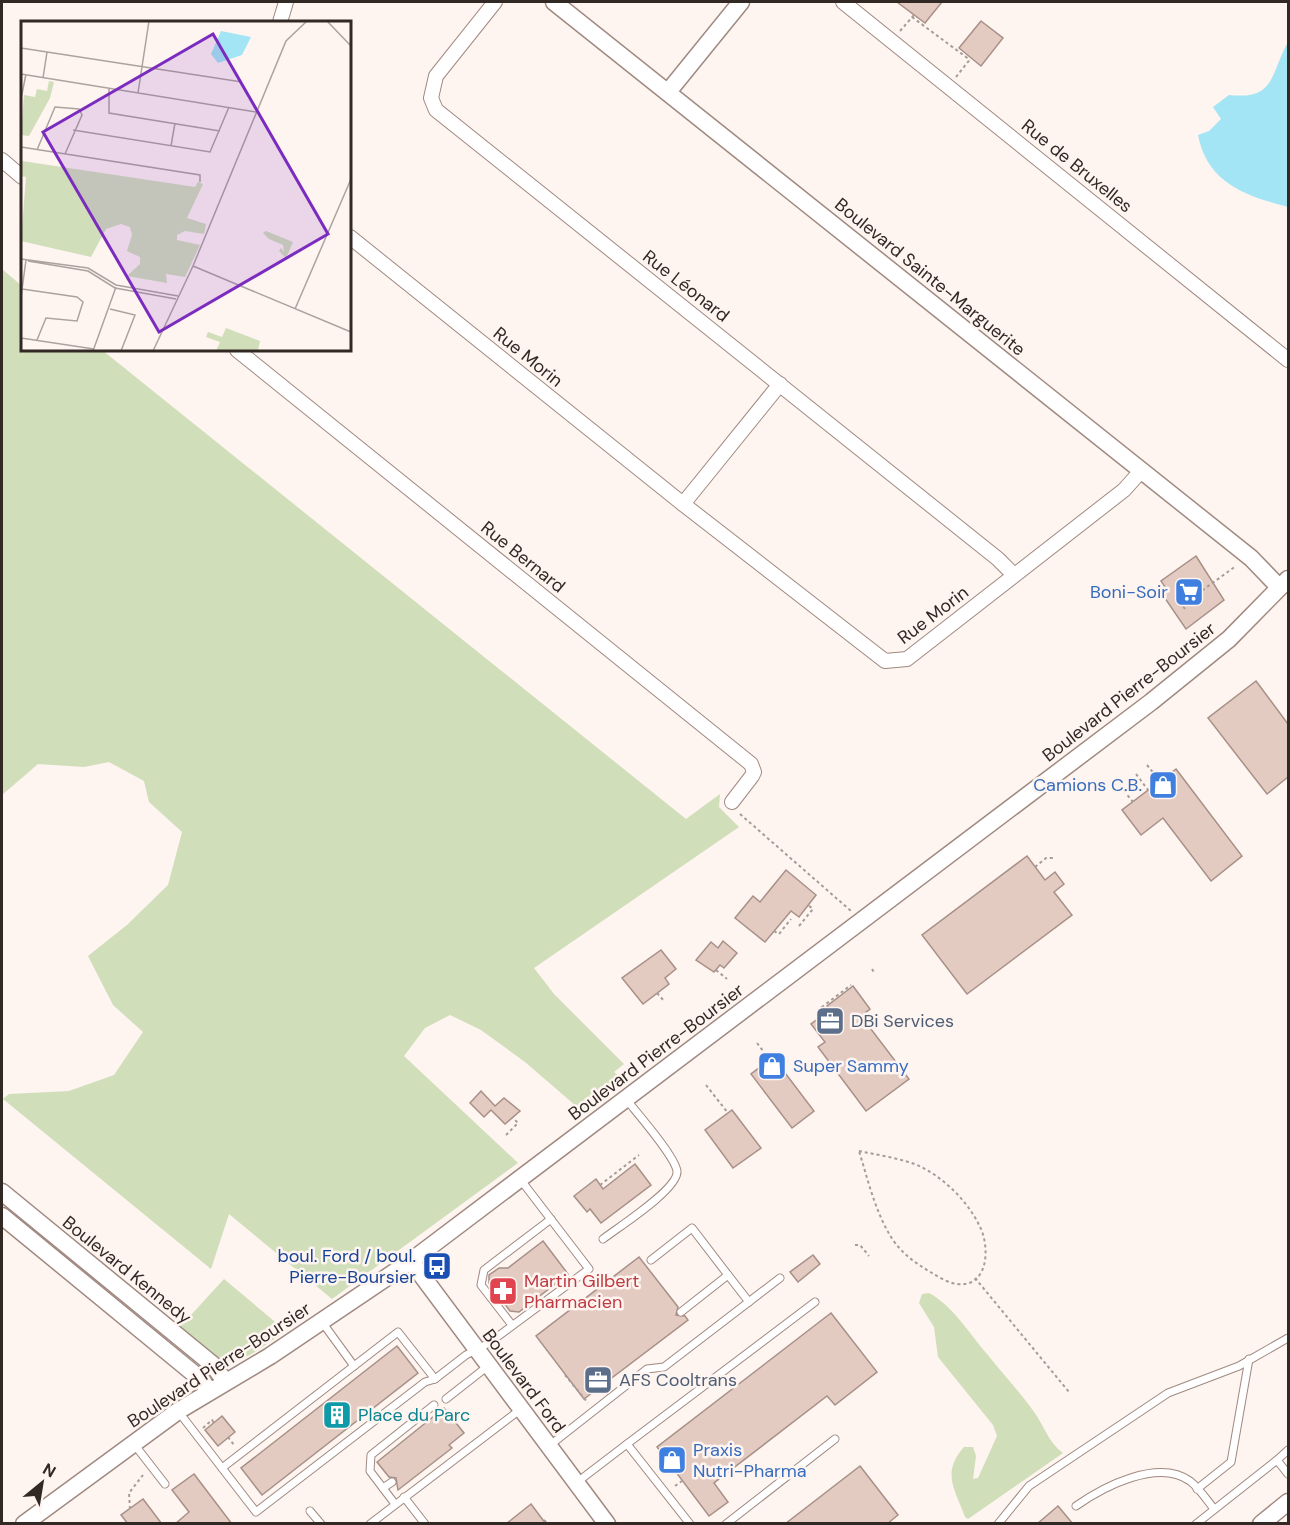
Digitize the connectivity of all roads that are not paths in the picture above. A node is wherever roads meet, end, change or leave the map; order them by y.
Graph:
1 (286, 2) edge
2 (495, 2) edge
3 (554, 2) edge
4 (741, 2) edge
5 (843, 2) edge
6 (280, 21) edge
7 (668, 92) junction
8 (2, 160) edge
9 (21, 176) edge
10 (351, 238) edge
11 (238, 351) edge
12 (1288, 360) edge
13 (780, 384) junction
14 (1141, 471) junction
15 (683, 504) junction
16 (1014, 575) junction
17 (1284, 583) edge
18 (732, 802) road end
19 (626, 1099) junction
20 (520, 1179) junction
21 (2, 1192) edge
22 (2, 1216) edge
23 (551, 1220) junction
24 (603, 1239) dead end
25 (67, 1245) junction
26 (55, 1260) junction
27 (651, 1260) dead end
28 (411, 1261) junction
29 (729, 1275) junction
30 (780, 1278) dead end
31 (749, 1302) junction
32 (815, 1302) dead end
33 (681, 1312) dead end
34 (322, 1322) junction
35 (512, 1325) junction
36 (1288, 1338) edge
37 (476, 1350) junction
38 (1249, 1359) junction
39 (354, 1366) junction
40 (488, 1366) junction
41 (435, 1379) junction
42 (225, 1381) junction
43 (209, 1390) junction
44 (446, 1399) dead end
45 (434, 1406) dead end
46 (521, 1409) junction
47 (178, 1411) junction
48 (834, 1440) dead end
49 (133, 1443) junction
50 (627, 1444) junction
51 (549, 1446) junction
52 (1288, 1450) edge
53 (1277, 1460) junction
54 (222, 1468) junction
55 (1288, 1474) edge
56 (392, 1482) dead end
57 (576, 1483) junction
58 (165, 1484) dead end
59 (383, 1488) junction
60 (1197, 1489) junction
61 (405, 1497) junction
62 (1288, 1502) edge
63 (395, 1504) junction
64 (1076, 1506) dead end
65 (1214, 1509) junction
66 (310, 1511) dead end
67 (24, 1524) edge
68 (321, 1524) edge
69 (370, 1524) edge
70 (425, 1524) edge
71 (607, 1524) edge
72 (690, 1524) edge
73 (726, 1524) edge
74 (998, 1524) edge
75 (1196, 1524) edge
76 (1261, 1524) edge

1 - 6 street
2 - 13 street, Rue Léonard
3 - 7 street, Boulevard Sainte-Marguerite
4 - 7 street
5 - 12 street, Rue de Bruxelles
7 - 14 street, Boulevard Sainte-Marguerite
8 - 9 street
10 - 15 street, Rue Morin
11 - 18 street, Rue Bernard
13 - 15 street
13 - 16 street, Rue Léonard
14 - 16 street, Rue Morin
14 - 17 street, Boulevard Sainte-Marguerite
15 - 16 street, Rue Morin
17 - 19 street, Boulevard Pierre-Boursier
19 - 20 street, Boulevard Pierre-Boursier
19 - 24 lane
20 - 23 lane
20 - 28 street, Boulevard Pierre-Boursier
21 - 25 street, Boulevard Kennedy
22 - 26 street, Boulevard Kennedy
23 - 35 lane
23 - 35 lane
25 - 26 street
25 - 42 street, Boulevard Kennedy
26 - 43 street, Boulevard Kennedy
27 - 29 lane
28 - 34 street, Boulevard Pierre-Boursier
28 - 37 street, Boulevard Ford
29 - 31 lane
29 - 33 lane
30 - 31 lane
31 - 51 lane
32 - 50 lane
34 - 39 lane
34 - 42 street, Boulevard Pierre-Boursier
35 - 37 lane
36 - 38 lane
37 - 40 street, Boulevard Ford
37 - 41 lane
38 - 60 lane
38 - 74 lane
39 - 41 lane
39 - 54 lane
40 - 44 lane
40 - 46 street, Boulevard Ford
41 - 54 lane
42 - 43 street, Boulevard Pierre-Boursier
43 - 47 street, Boulevard Pierre-Boursier
45 - 59 lane
46 - 51 street, Boulevard Ford
46 - 61 lane
47 - 49 street, Boulevard Pierre-Boursier
47 - 54 lane
48 - 73 lane
49 - 58 lane
49 - 67 street, Boulevard Pierre-Boursier
50 - 57 lane
50 - 72 lane
51 - 57 street, Boulevard Ford
52 - 53 lane
53 - 55 lane
53 - 65 lane
56 - 59 lane
57 - 71 street, Boulevard Ford
59 - 63 lane
60 - 64 lane
60 - 65 lane
61 - 63 lane
61 - 70 lane
62 - 76 street
63 - 69 lane
65 - 75 lane
66 - 68 lane

